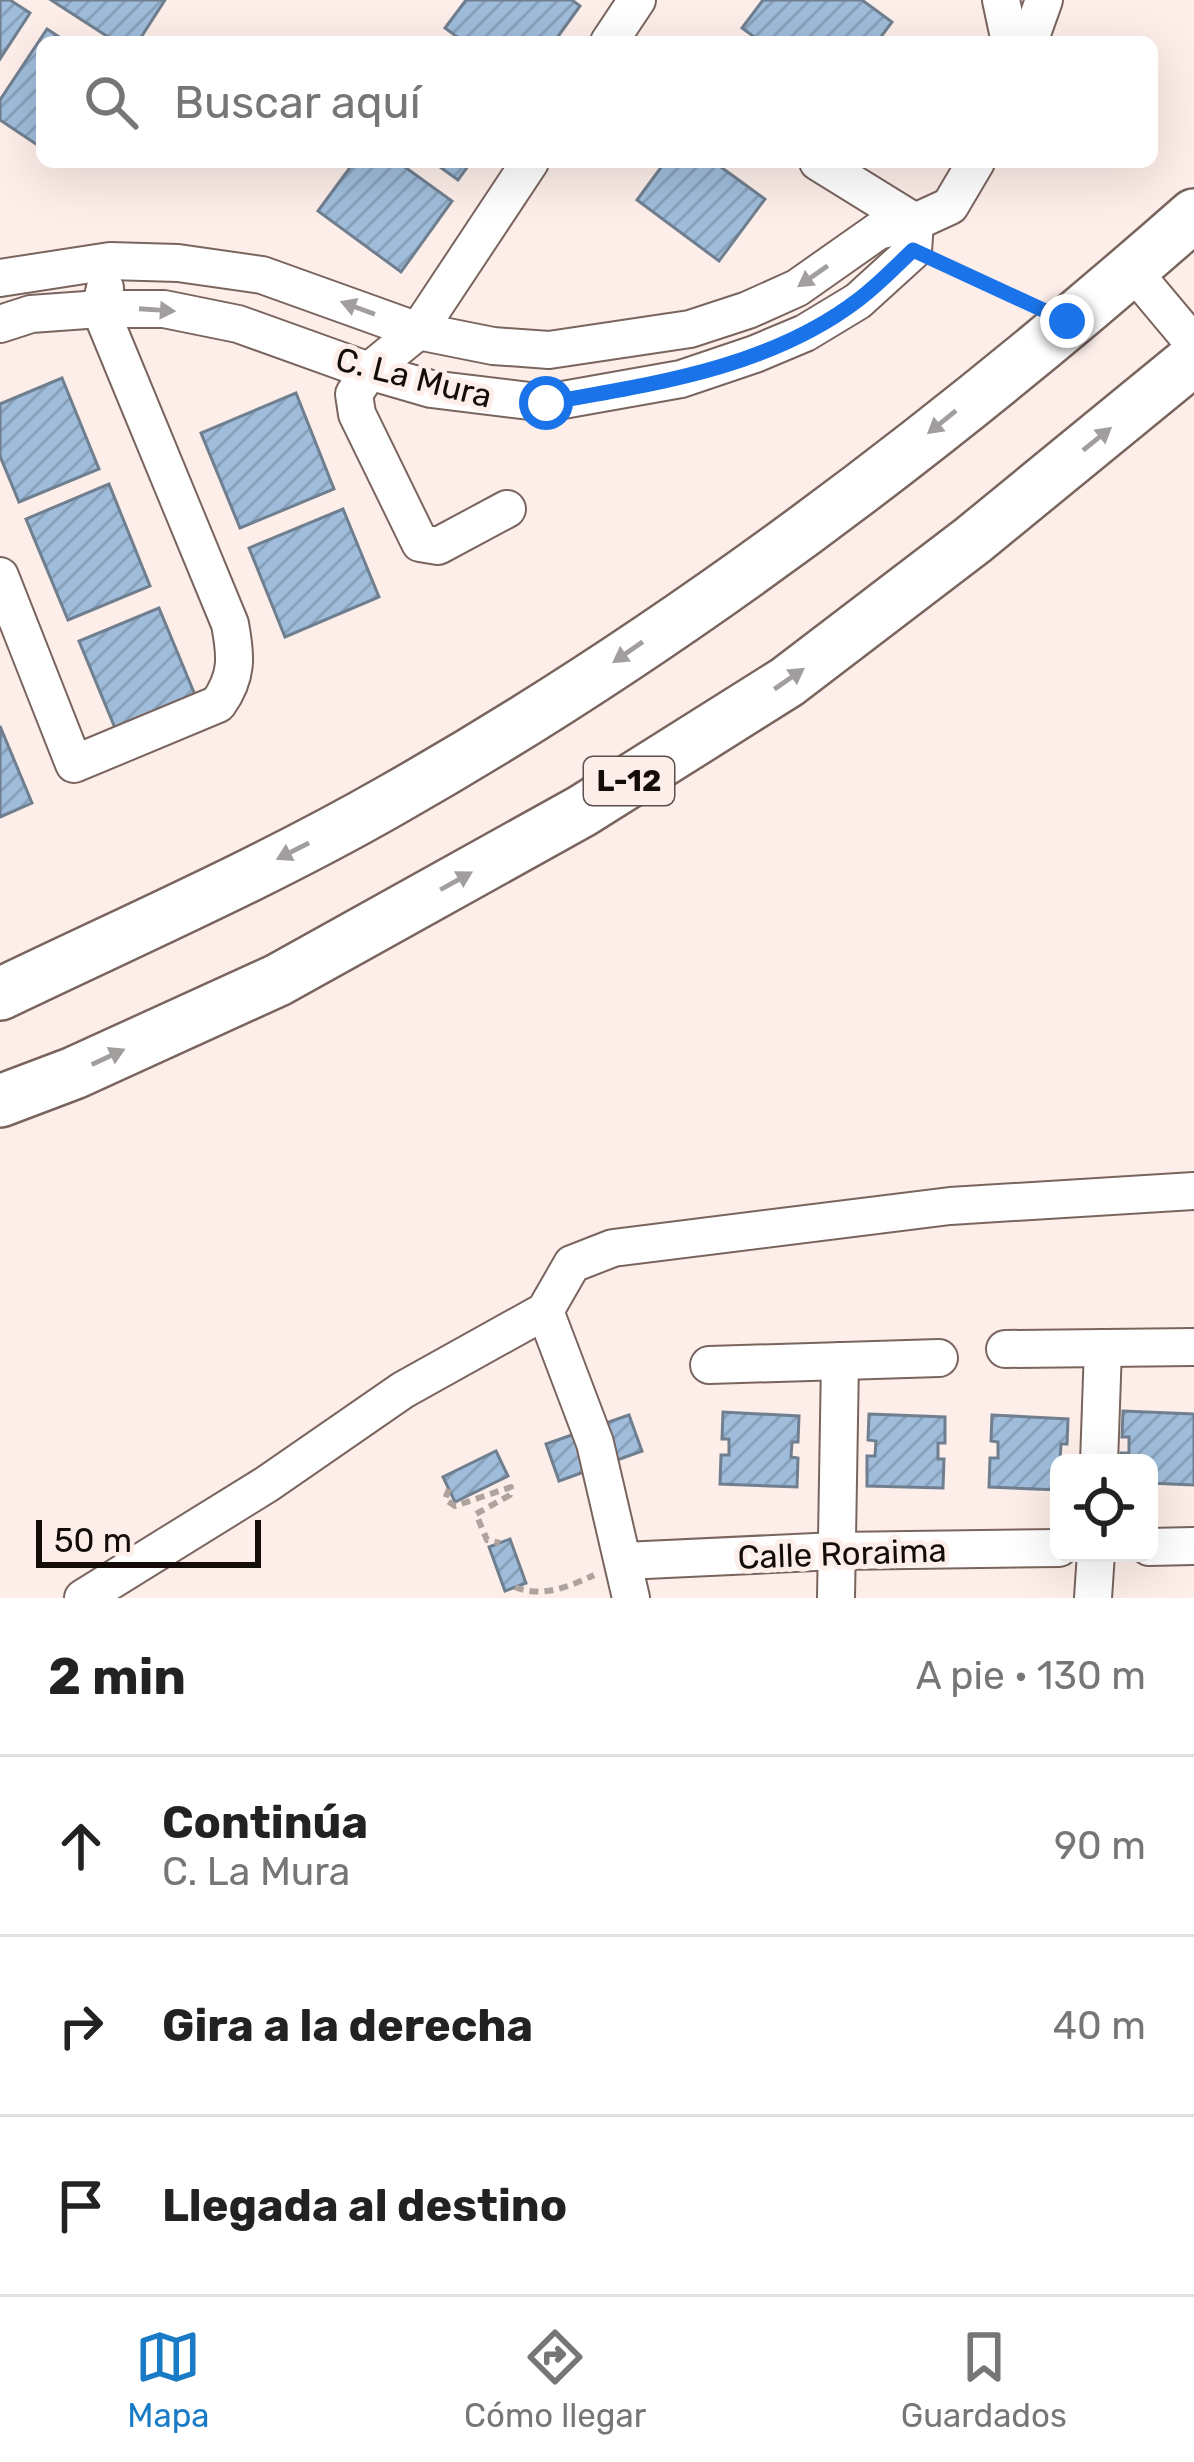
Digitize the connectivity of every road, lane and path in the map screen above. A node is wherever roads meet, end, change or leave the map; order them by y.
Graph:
1 (637, 0) edge
2 (1001, 0) edge
3 (1045, 0) edge
4 (614, 36) edge
5 (1009, 36) edge
6 (1031, 36) edge
7 (526, 168) edge
8 (826, 168) edge
9 (972, 168) edge
10 (1194, 215) edge
11 (914, 236) junction
12 (110, 261) junction
13 (1132, 270) junction
14 (0, 278) edge
15 (100, 309) junction
16 (1067, 321) junction
17 (0, 324) edge
18 (418, 331) junction
19 (1194, 344) edge
20 (1194, 359) edge
21 (369, 371) junction
22 (507, 509) dead end
23 (0, 576) edge
24 (13, 649) edge
25 (0, 994) edge
26 (0, 1101) edge
27 (1194, 1191) edge
28 (544, 1311) junction
29 (1194, 1347) edge
30 (1103, 1348) junction
31 (1004, 1349) dead end
32 (939, 1358) dead end
33 (840, 1361) junction
34 (710, 1365) dead end
35 (1099, 1454) edge
36 (449, 1489) dead end
37 (500, 1543) dead end
38 (1194, 1546) edge
39 (1158, 1547) edge
40 (1050, 1548) edge
41 (836, 1551) junction
42 (624, 1562) junction
43 (1095, 1562) edge
44 (515, 1587) dead end
45 (83, 1598) edge
46 (631, 1598) edge
47 (836, 1598) edge
48 (1093, 1598) edge

1 - 4 street
2 - 5 street
3 - 6 street
7 - 18 street
8 - 11 street
9 - 11 street
10 - 13 highway
11 - 16 path
11 -> 18 street
11 - 21 street, C. La Mura
12 - 14 street
12 - 15 street
18 -> 12 street
13 - 16 highway
13 - 19 street
15 - 17 street, C. La Mura
15 -> 21 street, C. La Mura
15 - 24 street
16 -> 25 highway
18 - 21 street
26 -> 20 highway, L-12
21 - 22 street
23 - 24 street
27 - 28 street
28 - 42 street
28 - 45 street
29 - 30 street
30 - 31 street
30 - 35 street
32 - 33 street
33 - 34 street
33 - 41 street
36 - 37 path
38 - 39 street
40 - 41 street, Calle Roraima
41 - 42 street, Calle Roraima
41 - 47 street
42 - 44 path
42 - 46 street
43 - 48 street

